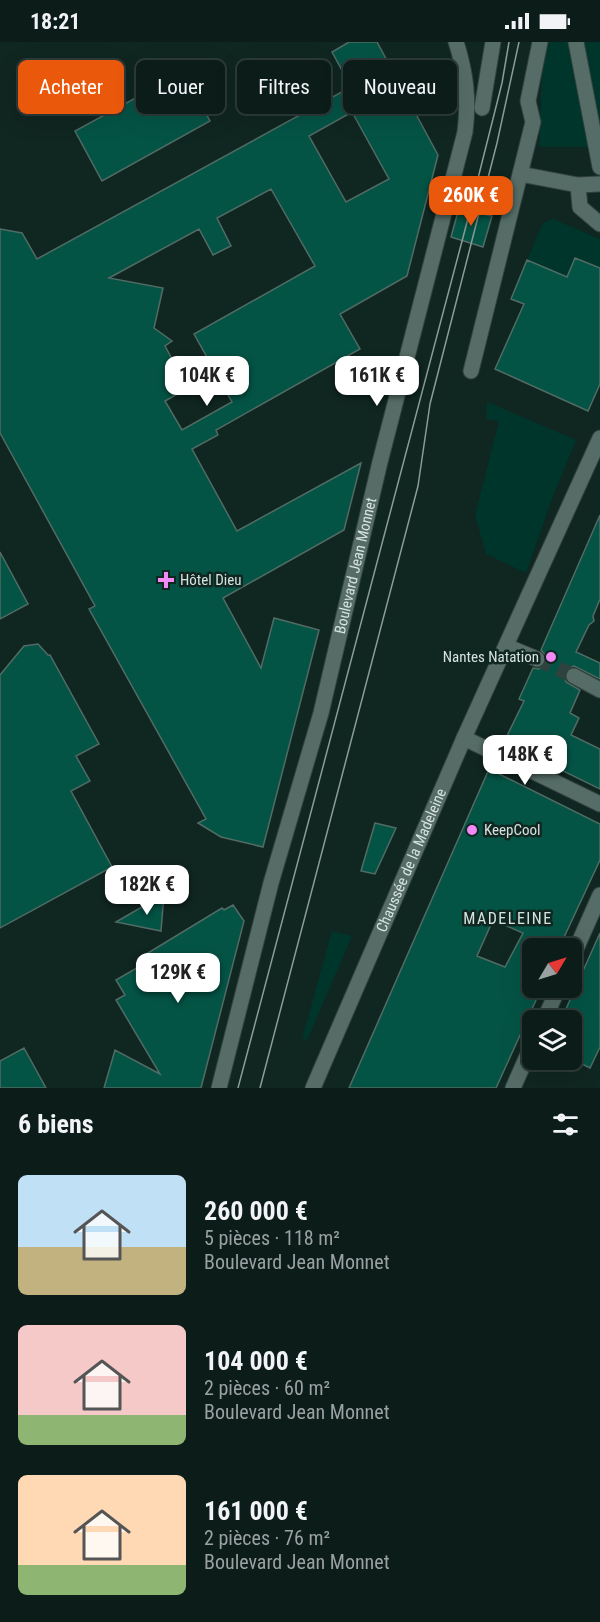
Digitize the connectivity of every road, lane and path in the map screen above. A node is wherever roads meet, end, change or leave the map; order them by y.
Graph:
1 (456, 42) edge
2 (493, 42) edge
3 (540, 42) edge
4 (576, 42) edge
5 (483, 108) dead end
6 (600, 167) edge
7 (520, 174) junction
8 (600, 184) edge
9 (578, 185) junction
10 (600, 224) edge
11 (471, 371) dead end
12 (600, 438) edge
13 (506, 646) junction
14 (537, 659) tunnel mouth
15 (574, 676) tunnel mouth
16 (600, 690) edge
17 (464, 738) junction
18 (600, 804) edge
19 (600, 895) edge
20 (581, 938) edge
21 (522, 1068) edge
22 (219, 1088) edge
23 (313, 1088) edge
24 (513, 1088) edge

1 - 22 main road, Boulevard Jean Monnet
2 - 5 main road
3 - 7 main road
4 - 6 main road
7 - 9 main road
7 - 11 main road
8 - 9 main road
9 - 10 main road
12 - 13 main road, Chaussée de la Madeleine
13 - 14 main road
13 - 17 main road, Chaussée de la Madeleine
15 - 16 main road
17 - 18 main road
17 - 23 main road, Chaussée de la Madeleine
19 - 20 main road
21 - 24 main road

